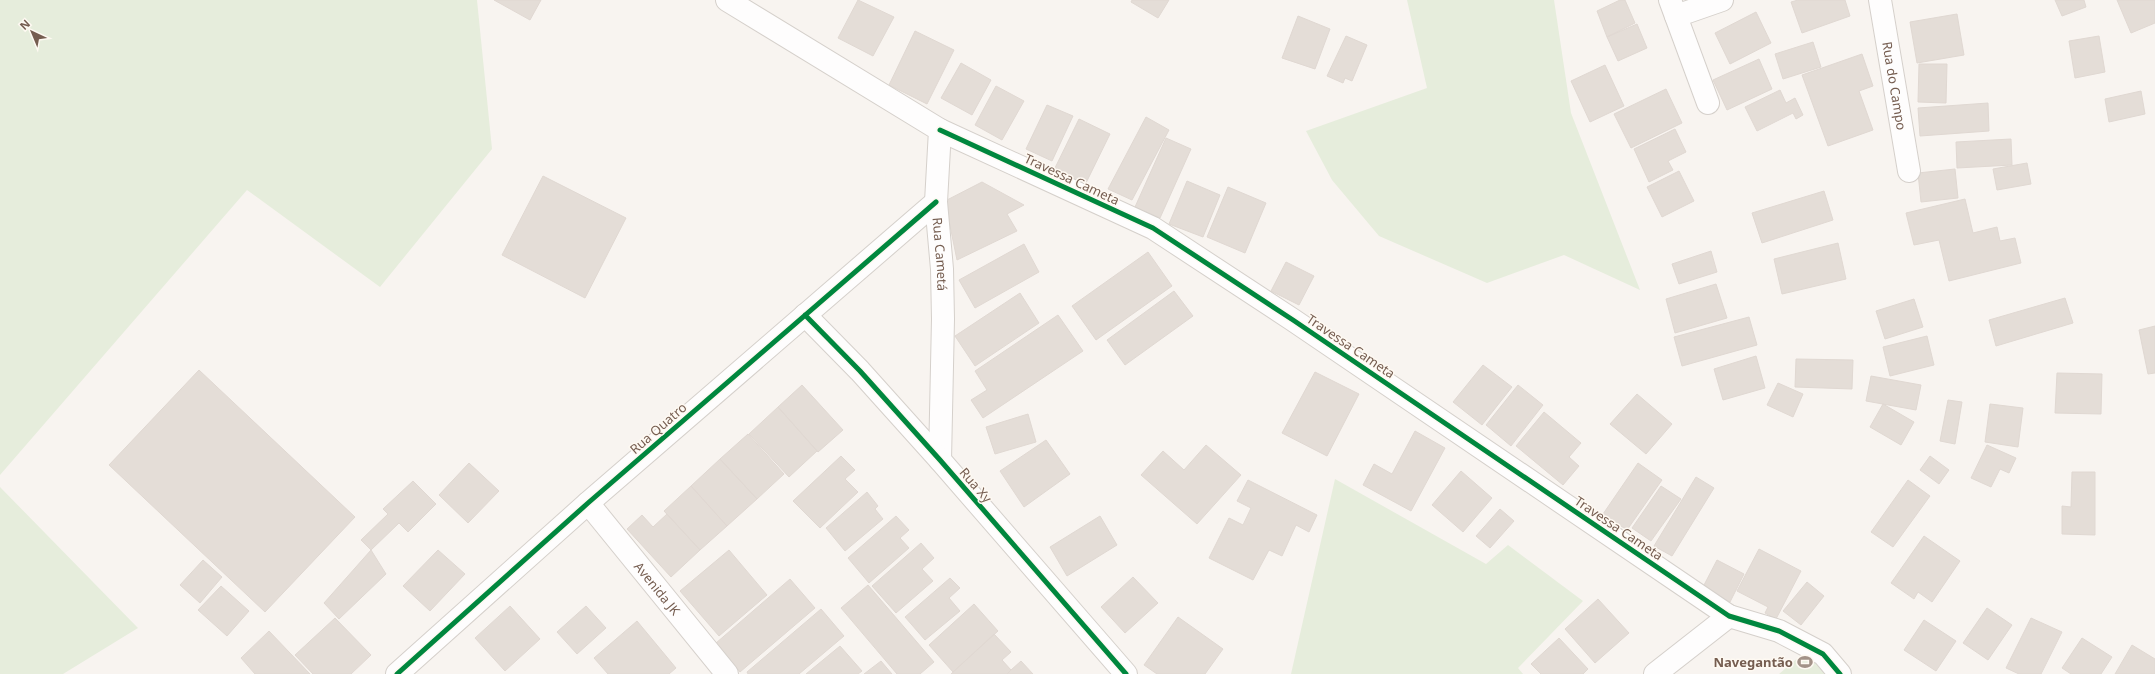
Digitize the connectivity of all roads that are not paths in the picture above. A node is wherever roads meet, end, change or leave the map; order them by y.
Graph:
1 (727, 0) edge
2 (1722, 0) edge
3 (1880, 0) edge
4 (1673, 8) edge
5 (1708, 103) dead end
6 (940, 130) junction
7 (1909, 171) dead end
8 (936, 202) junction
9 (806, 315) junction
10 (940, 460) junction
11 (588, 503) junction
12 (1729, 616) junction
13 (397, 674) edge
14 (727, 674) edge
15 (1126, 674) edge
16 (1655, 674) edge
17 (1840, 674) edge

1 - 6 street
2 - 4 street
3 - 7 street, Rua do Campo
4 - 5 street
6 - 8 street, Rua Cametá
6 - 12 street, Travessa Cameta
8 - 9 street, Rua Quatro
8 - 10 street, Rua Cametá
9 - 10 street, Rua Xy
9 - 11 street, Rua Quatro
10 - 15 street, Rua Xy
11 - 13 street, Rua Quatro
11 - 14 street, Avenida JK
12 - 16 street
12 - 17 street, Travessa Cameta

